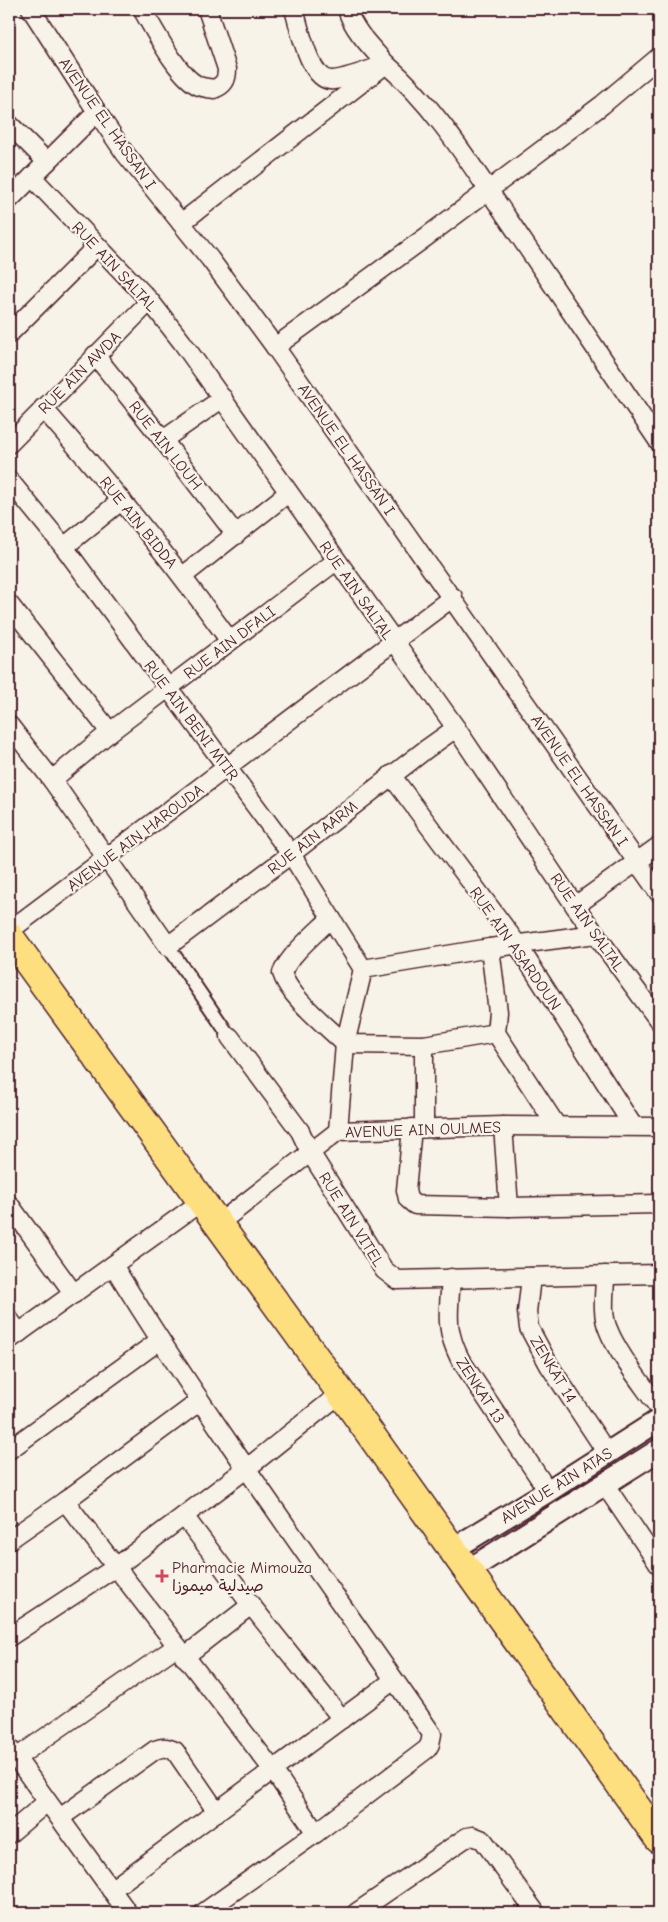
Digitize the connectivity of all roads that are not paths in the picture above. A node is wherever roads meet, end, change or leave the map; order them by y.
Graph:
1 (31, 9) edge
2 (142, 9) edge
3 (207, 9) edge
4 (294, 9) edge
5 (347, 9) edge
6 (659, 57) edge
7 (386, 64) junction
8 (97, 112) junction
9 (9, 124) edge
10 (46, 162) junction
11 (32, 177) junction
12 (488, 190) junction
13 (9, 200) edge
14 (181, 223) junction
15 (96, 246) junction
16 (150, 301) junction
17 (9, 334) edge
18 (275, 347) junction
19 (95, 355) junction
20 (223, 398) junction
21 (43, 408) junction
22 (163, 440) junction
23 (659, 442) edge
24 (9, 444) edge
25 (12, 490) edge
26 (288, 493) junction
27 (122, 500) junction
28 (236, 535) junction
29 (64, 548) junction
30 (336, 561) junction
31 (183, 576) junction
32 (453, 597) junction
33 (9, 604) edge
34 (230, 641) junction
35 (395, 643) junction
36 (168, 688) junction
37 (9, 725) edge
38 (456, 728) junction
39 (110, 732) junction
40 (228, 768) junction
41 (391, 776) junction
42 (52, 780) junction
43 (659, 846) edge
44 (291, 854) junction
45 (106, 860) junction
46 (637, 861) junction
47 (659, 893) edge
48 (575, 906) junction
49 (331, 918) junction
50 (9, 931) edge
51 (596, 934) junction
52 (9, 936) edge
53 (517, 944) junction
54 (168, 946) junction
55 (490, 948) junction
56 (363, 969) junction
57 (659, 1021) edge
58 (496, 1033) junction
59 (230, 1037) joint
60 (345, 1044) junction
61 (424, 1044) junction
62 (556, 1125) junction
63 (503, 1126) junction
64 (633, 1126) junction
65 (659, 1127) edge
66 (418, 1128) junction
67 (338, 1131) junction
68 (310, 1152) junction
69 (202, 1201) junction
70 (9, 1204) edge
71 (659, 1204) edge
72 (509, 1207) junction
73 (218, 1224) junction
74 (114, 1265) junction
75 (659, 1274) edge
76 (605, 1275) junction
77 (531, 1277) junction
78 (451, 1278) junction
79 (74, 1294) junction
80 (12, 1331) edge
81 (160, 1340) junction
82 (341, 1392) junction
83 (200, 1402) junction
84 (659, 1408) edge
85 (659, 1420) edge
86 (9, 1450) edge
87 (659, 1450) edge
88 (607, 1453) junction
89 (246, 1470) junction
90 (605, 1485) junction
91 (548, 1491) junction
92 (65, 1501) junction
93 (184, 1516) junction
94 (9, 1540) edge
95 (460, 1560) junction
96 (659, 1565) edge
97 (116, 1567) junction
98 (251, 1605) junction
99 (9, 1637) edge
100 (180, 1651) junction
101 (394, 1680) junction
102 (342, 1719) junction
103 (12, 1753) edge
104 (273, 1770) junction
105 (47, 1802) junction
106 (217, 1812) junction
107 (60, 1818) junction
108 (316, 1833) junction
109 (9, 1834) edge
110 (659, 1839) edge
111 (111, 1890) junction
112 (128, 1913) edge
113 (203, 1913) edge
114 (356, 1913) edge
115 (536, 1913) edge

1 - 8 street, AVENUE EL HASSAN I
2 - 3 street
4 - 7 street
5 - 7 street
6 - 12 street
7 - 12 street
7 - 14 street
8 - 10 street
8 - 14 street, AVENUE EL HASSAN I
9 - 10 street
10 - 11 street
11 - 13 street
11 - 15 street, RUE AIN SALTAL
12 - 18 street
12 - 23 street
14 - 18 street, AVENUE EL HASSAN I
15 - 16 street, RUE AIN SALTAL
15 - 17 street
16 - 19 street, RUE AIN AWDA
16 - 20 street, RUE AIN SALTAL
18 - 32 street, AVENUE EL HASSAN I
19 - 21 street, RUE AIN AWDA
19 - 22 street, RUE AIN LOUH
20 - 22 street
20 - 26 street, RUE AIN SALTAL
21 - 24 street, RUE AIN AWDA
21 - 27 street, RUE AIN BIDDA
22 - 28 street, RUE AIN LOUH
25 - 29 street, RUE AIN BENI MTIR
26 - 28 street
26 - 30 street, RUE AIN SALTAL
27 - 29 street
27 - 31 street, RUE AIN BIDDA
28 - 31 street
29 - 36 street, RUE AIN BENI MTIR
30 - 34 street, RUE AIN DFALI
30 - 35 street, RUE AIN SALTAL
31 - 34 street, RUE AIN BIDDA
32 - 35 street, AVENUE AIN HAROUDA
32 - 46 street, AVENUE EL HASSAN I
33 - 39 street
34 - 36 street, RUE AIN DFALI
35 - 38 street, RUE AIN SALTAL
35 - 40 street, AVENUE AIN HAROUDA
36 - 39 street, RUE AIN DFALI
36 - 40 street, RUE AIN BENI MTIR
37 - 42 street
38 - 41 street, RUE AIN AARM
38 - 48 street, RUE AIN SALTAL
39 - 42 street, RUE AIN DFALI
40 - 44 street, RUE AIN BENI MTIR
40 - 45 street, AVENUE AIN HAROUDA
41 - 44 street, RUE AIN AARM
41 - 53 street, RUE AIN ASARDOUN
42 - 45 street
43 - 46 street
44 - 49 street, RUE AIN BENI MTIR
44 - 54 street, RUE AIN AARM
45 - 50 street, AVENUE AIN HAROUDA
45 - 54 street
46 - 47 street, AVENUE EL HASSAN I
46 - 48 street
48 - 51 street, RUE AIN SALTAL
49 - 56 street, RUE AIN BENI MTIR
49 - 60 street
51 - 53 street
51 - 57 street, RUE AIN SALTAL
52 - 69 main road
53 - 55 street
53 - 64 street, RUE AIN ASARDOUN
54 - 59 street
55 - 56 street
55 - 58 street
56 - 60 street
58 - 61 street
58 - 62 street
59 - 68 street, RUE AIN VITEL
60 - 61 street
60 - 67 street
61 - 66 street
62 - 63 street, AVENUE AIN OULMES
62 - 64 street, AVENUE AIN OULMES
63 - 66 street, AVENUE AIN OULMES
63 - 72 street
64 - 65 street, AVENUE AIN OULMES
66 - 67 street, AVENUE AIN OULMES
66 - 72 street
67 - 68 street, AVENUE AIN OULMES
68 - 73 street, AVENUE AIN OULMES
68 - 78 street, RUE AIN VITEL
69 - 73 main road
69 - 74 street
70 - 79 street
71 - 72 street
73 - 82 main road
74 - 79 street
74 - 81 street
75 - 76 street, RUE AIN VITEL
76 - 77 street, RUE AIN VITEL
76 - 84 street
77 - 78 street, RUE AIN VITEL
77 - 88 street, ZENKAT 14
78 - 91 street, ZENKAT 13
79 - 80 street
81 - 83 street
81 - 86 street
82 - 89 street
82 - 95 main road
83 - 89 street
83 - 92 street
85 - 88 street, AVENUE AIN ATAS
87 - 90 street, AVENUE AIN ATAS
88 - 91 street, AVENUE AIN ATAS
89 - 93 street
89 - 101 street
90 - 95 street, AVENUE AIN ATAS
90 - 96 street
91 - 95 street, AVENUE AIN ATAS
92 - 94 street
92 - 97 street
93 - 97 street
93 - 98 street
95 - 110 main road
97 - 99 street
97 - 100 street
98 - 100 street
98 - 102 street
100 - 103 street
100 - 104 street
101 - 102 street
101 - 108 street
102 - 104 street
103 - 105 street
104 - 106 street
104 - 108 street
105 - 107 street
105 - 109 street
106 - 107 street
106 - 111 street
107 - 111 street
108 - 113 street
111 - 112 street
114 - 115 street

